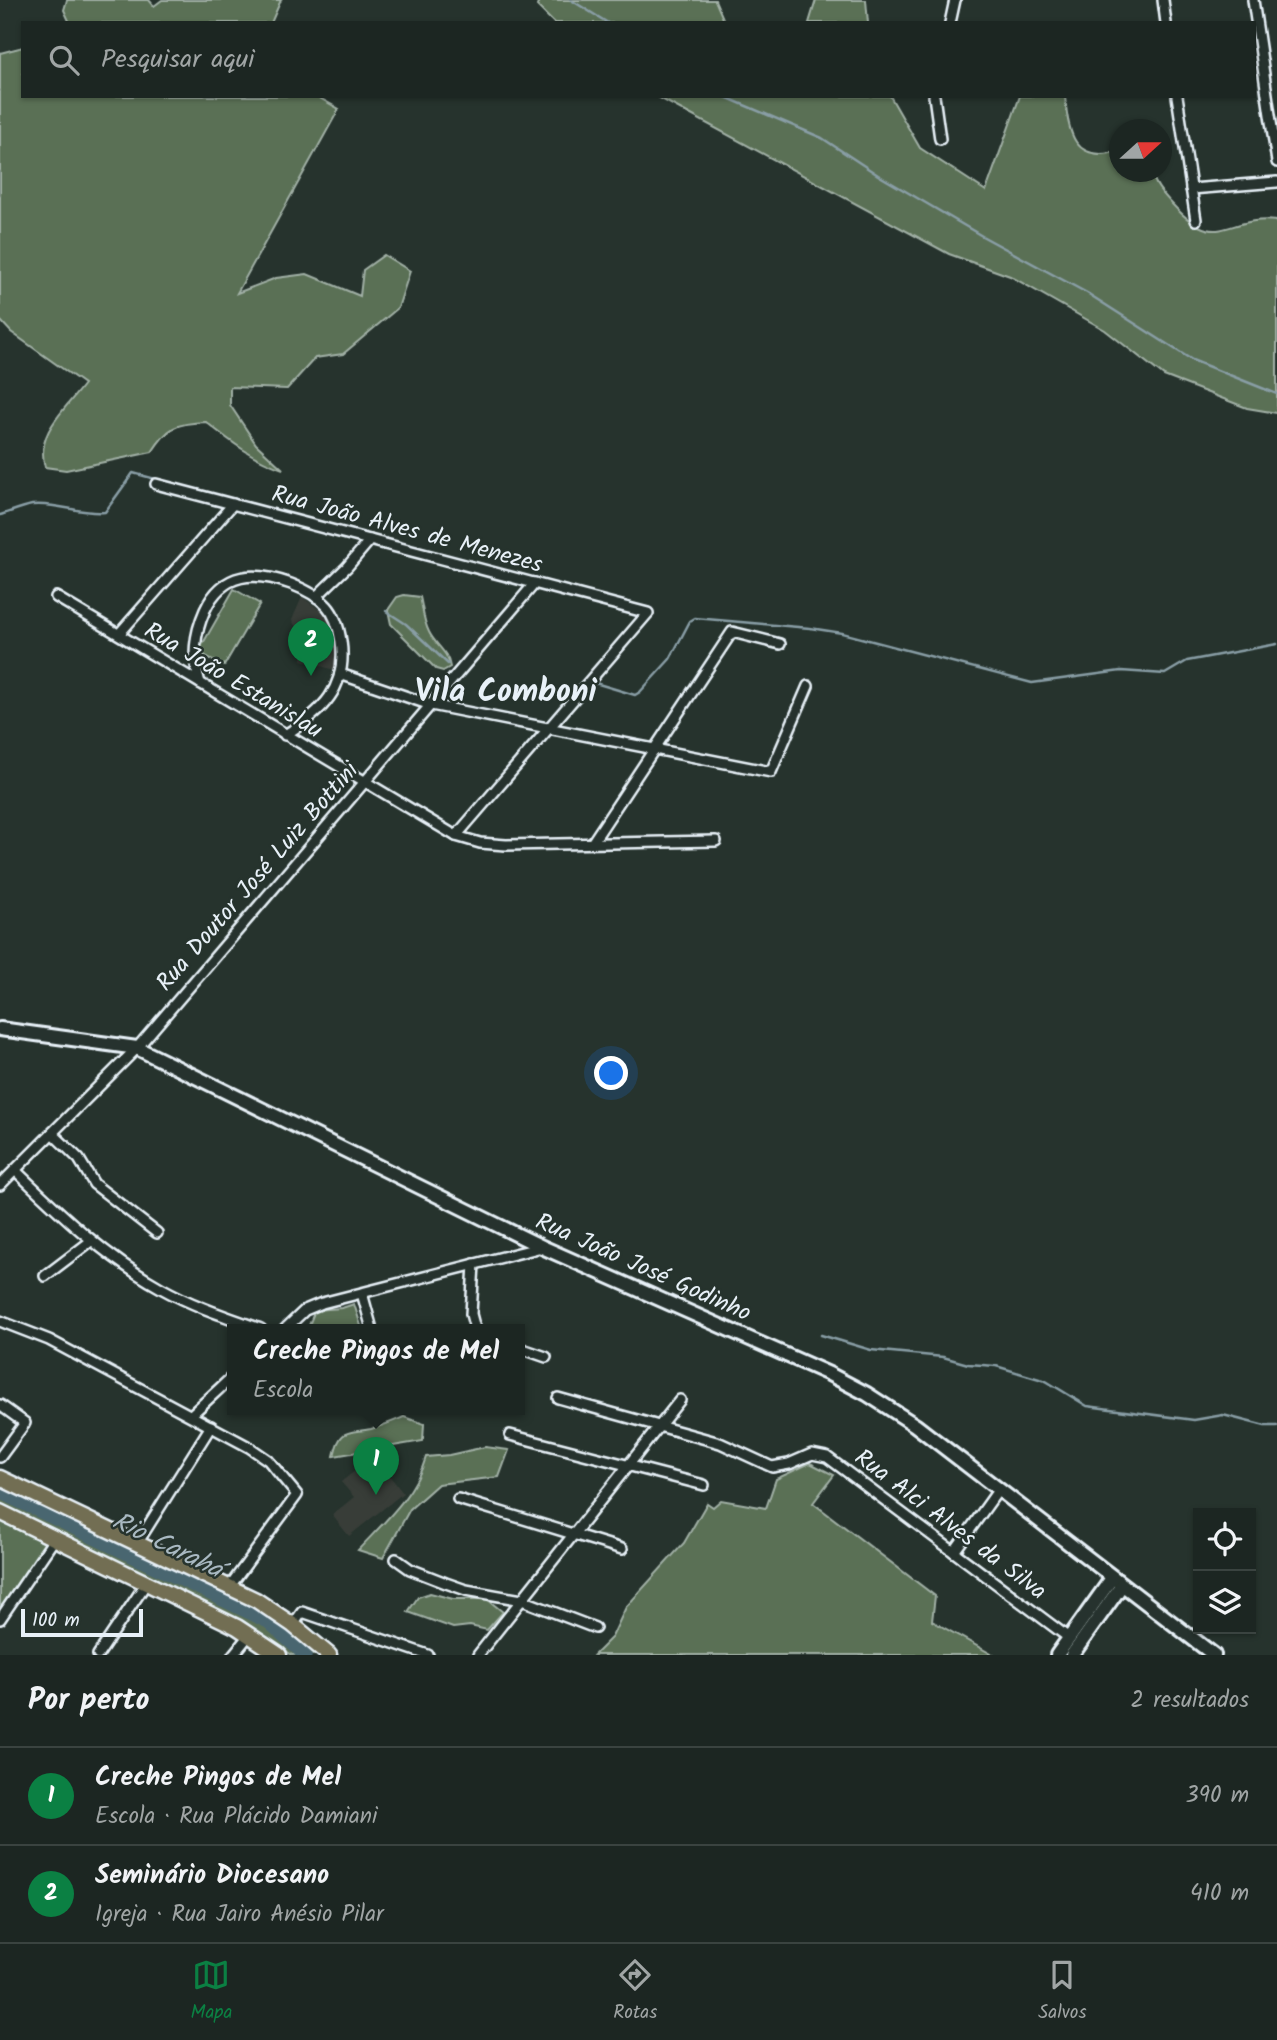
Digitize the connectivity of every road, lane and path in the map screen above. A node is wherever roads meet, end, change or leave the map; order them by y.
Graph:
1 (955, 0) edge
2 (1163, 0) edge
3 (1254, 0) edge
4 (950, 21) edge
5 (1166, 21) edge
6 (934, 98) edge
7 (1177, 98) edge
8 (940, 139) dead end
9 (1277, 162) edge
10 (1277, 182) edge
11 (1191, 189) junction
12 (1196, 220) dead end
13 (156, 484) dead end
14 (233, 504) junction
15 (370, 540) junction
16 (535, 583) junction
17 (56, 597) dead end
18 (317, 597) junction
19 (119, 634) junction
20 (780, 644) dead end
21 (340, 674) junction
22 (200, 683) junction
23 (808, 686) dead end
24 (431, 705) junction
25 (549, 728) junction
26 (285, 734) junction
27 (654, 749) junction
28 (365, 782) junction
29 (456, 836) junction
30 (716, 841) dead end
31 (592, 843) junction
32 (0, 1029) edge
33 (137, 1048) junction
34 (52, 1133) junction
35 (15, 1170) junction
36 (0, 1185) edge
37 (157, 1233) dead end
38 (91, 1241) junction
39 (541, 1247) junction
40 (474, 1264) junction
41 (46, 1276) dead end
42 (362, 1293) junction
43 (0, 1321) edge
44 (248, 1324) edge
45 (291, 1324) edge
46 (371, 1324) edge
47 (474, 1324) edge
48 (525, 1350) edge
49 (546, 1357) dead end
50 (227, 1382) edge
51 (558, 1398) dead end
52 (680, 1400) dead end
53 (0, 1405) edge
54 (191, 1415) junction
55 (211, 1426) junction
56 (659, 1426) junction
57 (510, 1435) dead end
58 (0, 1458) edge
59 (628, 1466) junction
60 (0, 1478) edge
61 (704, 1485) dead end
62 (999, 1489) junction
63 (458, 1499) dead end
64 (0, 1512) edge
65 (574, 1534) junction
66 (55, 1538) junction
67 (138, 1542) junction
68 (622, 1549) dead end
69 (954, 1552) junction
70 (396, 1559) dead end
71 (147, 1582) junction
72 (1117, 1582) junction
73 (230, 1587) junction
74 (522, 1600) junction
75 (0, 1619) edge
76 (293, 1625) junction
77 (595, 1628) dead end
78 (250, 1634) junction
79 (1069, 1638) junction
80 (98, 1655) edge
81 (233, 1655) edge
82 (279, 1655) edge
83 (329, 1655) edge
84 (428, 1655) edge
85 (478, 1655) edge
86 (1057, 1655) edge
87 (1072, 1655) edge
88 (1214, 1655) edge

1 - 4 street
2 - 5 street
3 - 9 street
6 - 8 street
7 - 11 street
10 - 11 street
11 - 12 street
13 - 14 street, Rua João Alves de Menezes
14 - 15 street, Rua João Alves de Menezes
14 - 19 street
15 - 16 street, Rua João Alves de Menezes
15 - 18 street
16 - 24 street, Rua Doutor José Luiz Bottini
16 - 25 street, Rua João Alves de Menezes
17 - 19 street, Rua João Estanislau
18 - 21 street
18 - 22 street
19 - 22 street, Rua João Estanislau
20 - 27 street
21 - 24 street
21 - 26 street
22 - 26 street, Rua João Estanislau
23 - 27 street
24 - 25 street
24 - 28 street, Rua Doutor José Luiz Bottini
25 - 27 street
25 - 29 street
26 - 28 street, Rua João Estanislau
27 - 31 street
28 - 29 street, Rua João Estanislau
28 - 33 street, Rua Doutor José Luiz Bottini
29 - 31 street, Rua João Estanislau
30 - 31 street, Rua João Estanislau
32 - 33 street, Rua João José Godinho
33 - 34 street, Rua Doutor José Luiz Bottini
33 - 39 street, Rua João José Godinho
34 - 35 street, Rua Doutor José Luiz Bottini
34 - 37 street
35 - 36 street, Rua Doutor José Luiz Bottini
35 - 38 street
38 - 41 street
38 - 44 street
39 - 40 street
39 - 62 street, Rua João José Godinho
40 - 42 street
40 - 47 street
42 - 45 street
42 - 46 street
43 - 54 street
48 - 49 street
50 - 54 street
51 - 56 street
52 - 56 street
53 - 58 street
54 - 55 street
55 - 67 street
55 - 73 street
56 - 59 street
56 - 69 street, Rua Alci Alves da Silva
57 - 59 street
59 - 61 street
59 - 65 street
60 - 67 main road
62 - 69 street
62 - 72 street, Rua João José Godinho
63 - 65 street
64 - 66 main road
65 - 68 street
65 - 74 street
66 - 71 main road
66 - 75 street
67 - 73 main road
69 - 79 street, Rua Alci Alves da Silva
70 - 74 street
71 - 78 main road
71 - 80 street
72 - 79 street
72 - 87 street
72 - 88 street, Rua João José Godinho
73 - 76 main road
74 - 77 street
74 - 85 street
76 - 83 main road
76 - 84 street
78 - 81 street
78 - 82 main road
79 - 86 street

